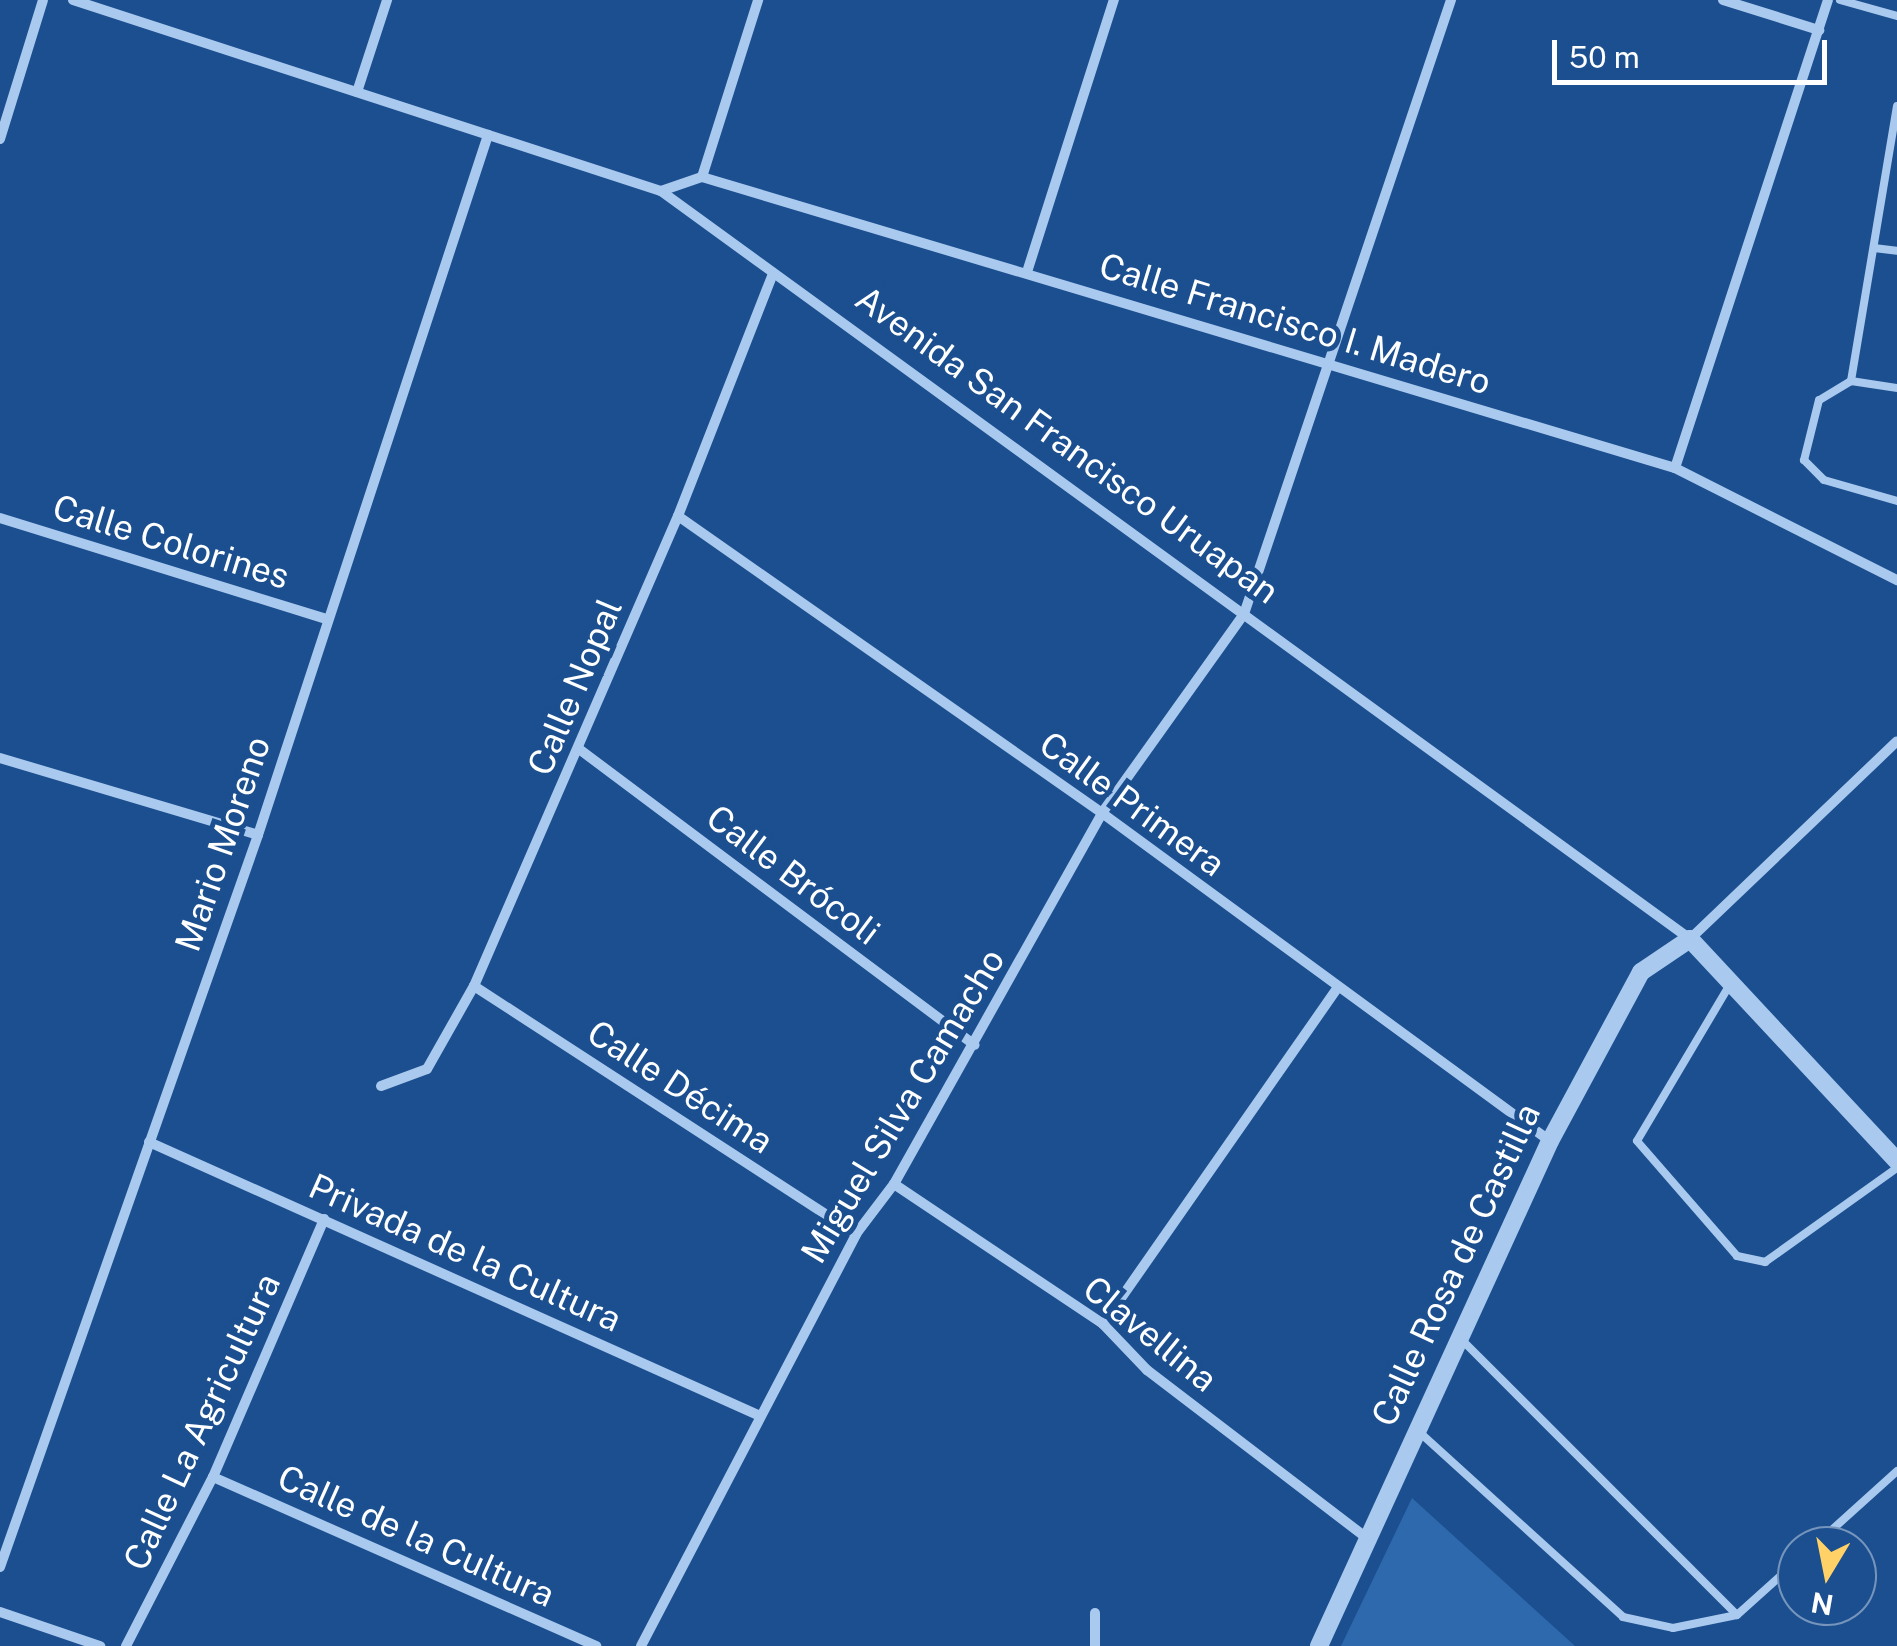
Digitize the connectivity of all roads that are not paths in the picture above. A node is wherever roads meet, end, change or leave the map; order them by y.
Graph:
1 (43, 0) edge
2 (72, 0) edge
3 (387, 0) edge
4 (758, 0) edge
5 (1114, 0) edge
6 (1451, 0) edge
7 (1723, 0) edge
8 (1828, 0) edge
9 (1840, 0) edge
10 (1897, 16) edge
11 (1819, 30) junction
12 (357, 92) junction
13 (1897, 106) edge
14 (488, 134) junction
15 (0, 139) edge
16 (702, 178) junction
17 (661, 191) junction
18 (1874, 248) junction
19 (1897, 251) edge
20 (773, 272) junction
21 (1027, 272) junction
22 (1328, 363) junction
23 (1851, 381) junction
24 (1897, 388) edge
25 (1675, 468) junction
26 (1897, 500) edge
27 (678, 516) junction
28 (0, 518) edge
29 (1897, 580) edge
30 (1244, 614) junction
31 (326, 619) junction
32 (1897, 741) edge
33 (579, 749) junction
34 (0, 758) edge
35 (1102, 813) junction
36 (258, 834) junction
37 (1690, 939) junction
38 (1731, 983) junction
39 (474, 986) junction
40 (1336, 990) junction
41 (975, 1045) junction
42 (381, 1086) dead end
43 (1550, 1141) junction
44 (150, 1142) junction
45 (1897, 1164) edge
46 (894, 1184) junction
47 (324, 1219) junction
48 (856, 1234) junction
49 (1103, 1324) junction
50 (1458, 1336) junction
51 (758, 1415) junction
52 (1415, 1428) junction
53 (1897, 1471) edge
54 (213, 1477) junction
55 (1836, 1526) edge
56 (1364, 1536) junction
57 (0, 1568) edge
58 (1777, 1580) edge
59 (0, 1612) edge
60 (1095, 1613) dead end
61 (1736, 1616) junction
62 (100, 1646) edge
63 (126, 1646) edge
64 (596, 1646) edge
65 (642, 1646) edge
66 (1095, 1646) edge
67 (1319, 1646) edge

1 - 15 street
2 - 12 street, Avenida San Francisco Uruapan
3 - 12 street
4 - 16 street
5 - 21 street
6 - 22 street, Miguel Silva Camacho
7 - 11 street
8 - 11 street
9 - 10 lane
11 - 25 street
12 - 14 street, Avenida San Francisco Uruapan
13 - 18 lane
14 - 17 street, Avenida San Francisco Uruapan
14 - 31 street, Mario Moreno
16 - 17 street
16 - 21 street, Calle Francisco I. Madero
17 - 20 street, Avenida San Francisco Uruapan
18 - 19 lane
18 - 23 lane
20 - 27 street, Calle Nopal
20 - 30 street, Avenida San Francisco Uruapan
21 - 22 street, Calle Francisco I. Madero
22 - 25 street, Calle Francisco I. Madero
22 - 30 street, Miguel Silva Camacho
23 - 24 lane
23 - 26 lane
25 - 29 street, Calle Francisco I. Madero
27 - 33 street, Calle Nopal
27 - 35 street, Calle Primera
28 - 31 street, Calle Colorines
30 - 35 street, Miguel Silva Camacho
30 - 37 street, Avenida San Francisco Uruapan
31 - 36 street, Mario Moreno
32 - 37 street
33 - 39 street, Calle Nopal
33 - 41 street, Calle Brócoli
34 - 36 street
35 - 40 street, Calle Primera
35 - 41 street, Miguel Silva Camacho
36 - 44 street, Mario Moreno
37 - 38 street, Avenida San Francisco Uruapan
37 - 43 street, Calle Rosa de Castilla
38 - 45 street, Avenida San Francisco Uruapan
38 - 45 lane
39 - 42 street, Calle Nopal
39 - 48 street, Calle Décima
40 - 43 street, Calle Primera
40 - 49 street
41 - 46 street, Miguel Silva Camacho
43 - 50 street, Calle Rosa de Castilla
44 - 47 street, Privada de la Cultura
44 - 57 street, Mario Moreno
46 - 48 street, Miguel Silva Camacho
46 - 49 street, Clavellina
47 - 51 street, Privada de la Cultura
47 - 54 street, Calle La Agricultura
48 - 51 street, Miguel Silva Camacho
49 - 56 street, Clavellina
50 - 52 street, Calle Rosa de Castilla
50 - 61 lane
51 - 65 street, Miguel Silva Camacho
52 - 56 street, Calle Rosa de Castilla
52 - 61 lane
53 - 55 lane
54 - 63 street, Calle La Agricultura
54 - 64 street, Calle de la Cultura
56 - 67 street, Calle Rosa de Castilla
58 - 61 lane
59 - 62 street
60 - 66 street

